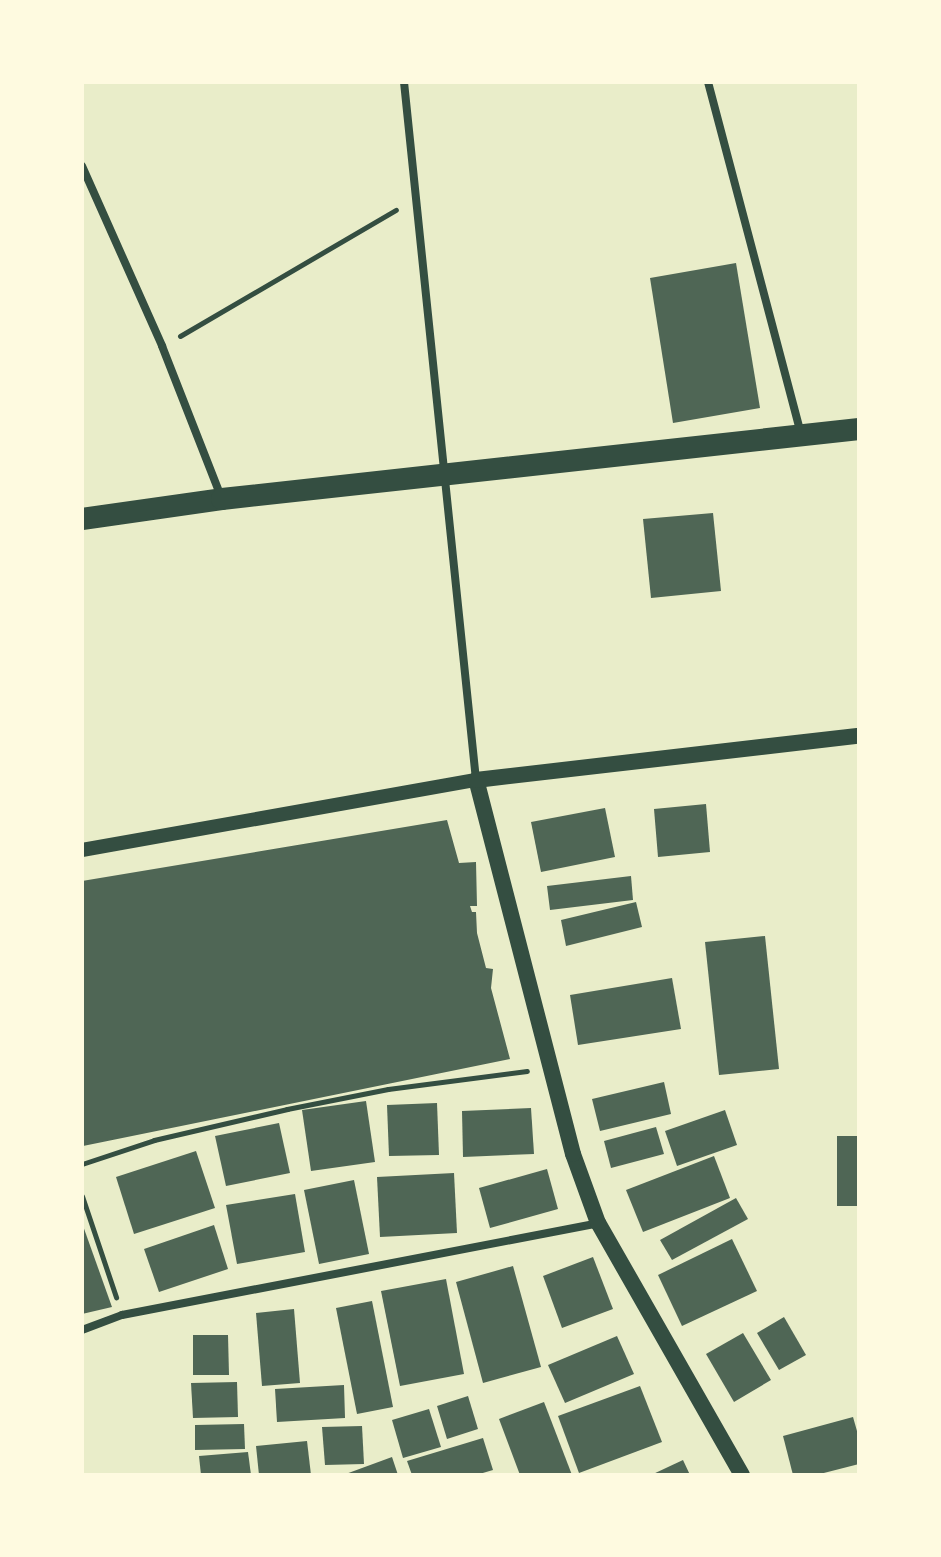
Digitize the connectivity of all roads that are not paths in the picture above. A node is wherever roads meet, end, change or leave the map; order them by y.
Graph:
1 (404, 82) edge
2 (708, 82) edge
3 (82, 166) edge
4 (859, 429) edge
5 (802, 436) junction
6 (445, 476) junction
7 (222, 499) junction
8 (82, 519) edge
9 (859, 736) edge
10 (476, 780) junction
11 (82, 850) edge
12 (598, 1223) junction
13 (82, 1330) edge
14 (742, 1475) edge

1 - 6 street
2 - 5 street
3 - 7 street
4 - 5 highway
5 - 6 highway
6 - 7 highway
6 - 10 street
7 - 8 highway
9 - 10 main road
10 - 11 street
10 - 12 main road
12 - 13 street
12 - 14 main road

